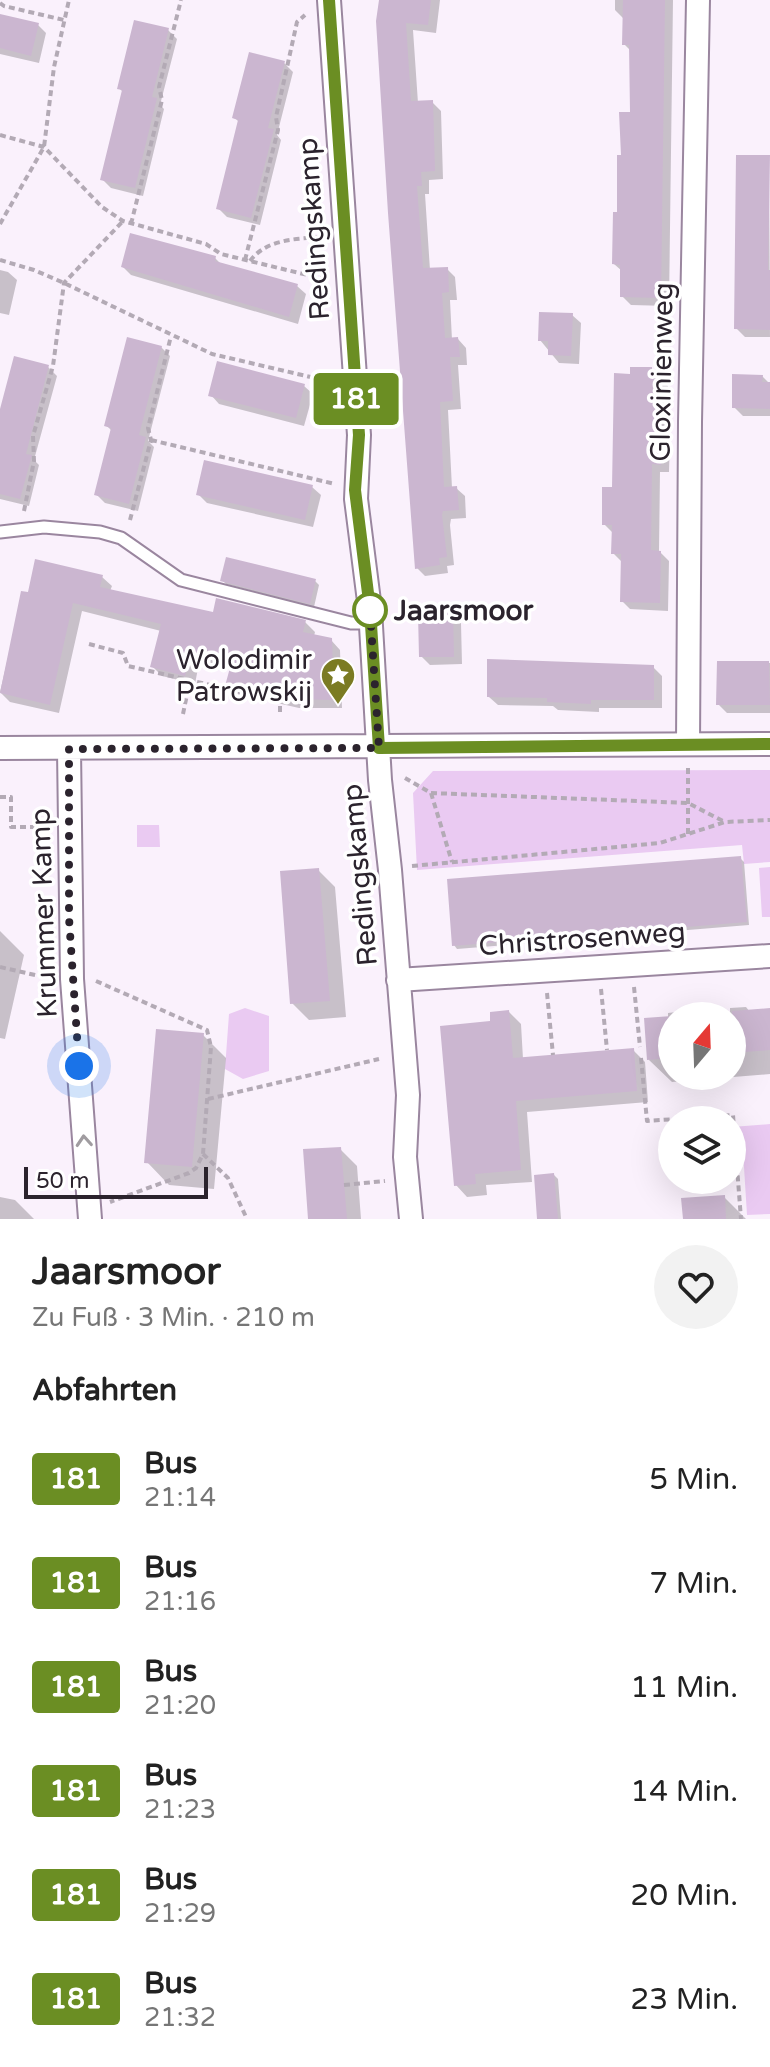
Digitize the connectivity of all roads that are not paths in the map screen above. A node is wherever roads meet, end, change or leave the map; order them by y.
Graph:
1 (329, 0) edge
2 (698, 0) edge
3 (0, 532) edge
4 (371, 623) junction
5 (770, 744) edge
6 (0, 748) edge
7 (379, 748) junction
8 (69, 749) junction
9 (688, 750) junction
10 (770, 956) edge
11 (398, 980) junction
12 (95, 1212) edge
13 (411, 1219) edge

1 - 4 street, Redingskamp
2 - 9 street, Gloxinienweg
3 - 4 lane
4 - 7 street, Redingskamp
5 - 9 street
6 - 8 street
7 - 8 street
7 - 9 street
7 - 11 street, Redingskamp
12 -> 8 street, Krummer Kamp
10 - 11 street, Christrosenweg
11 - 13 street, Redingskamp

